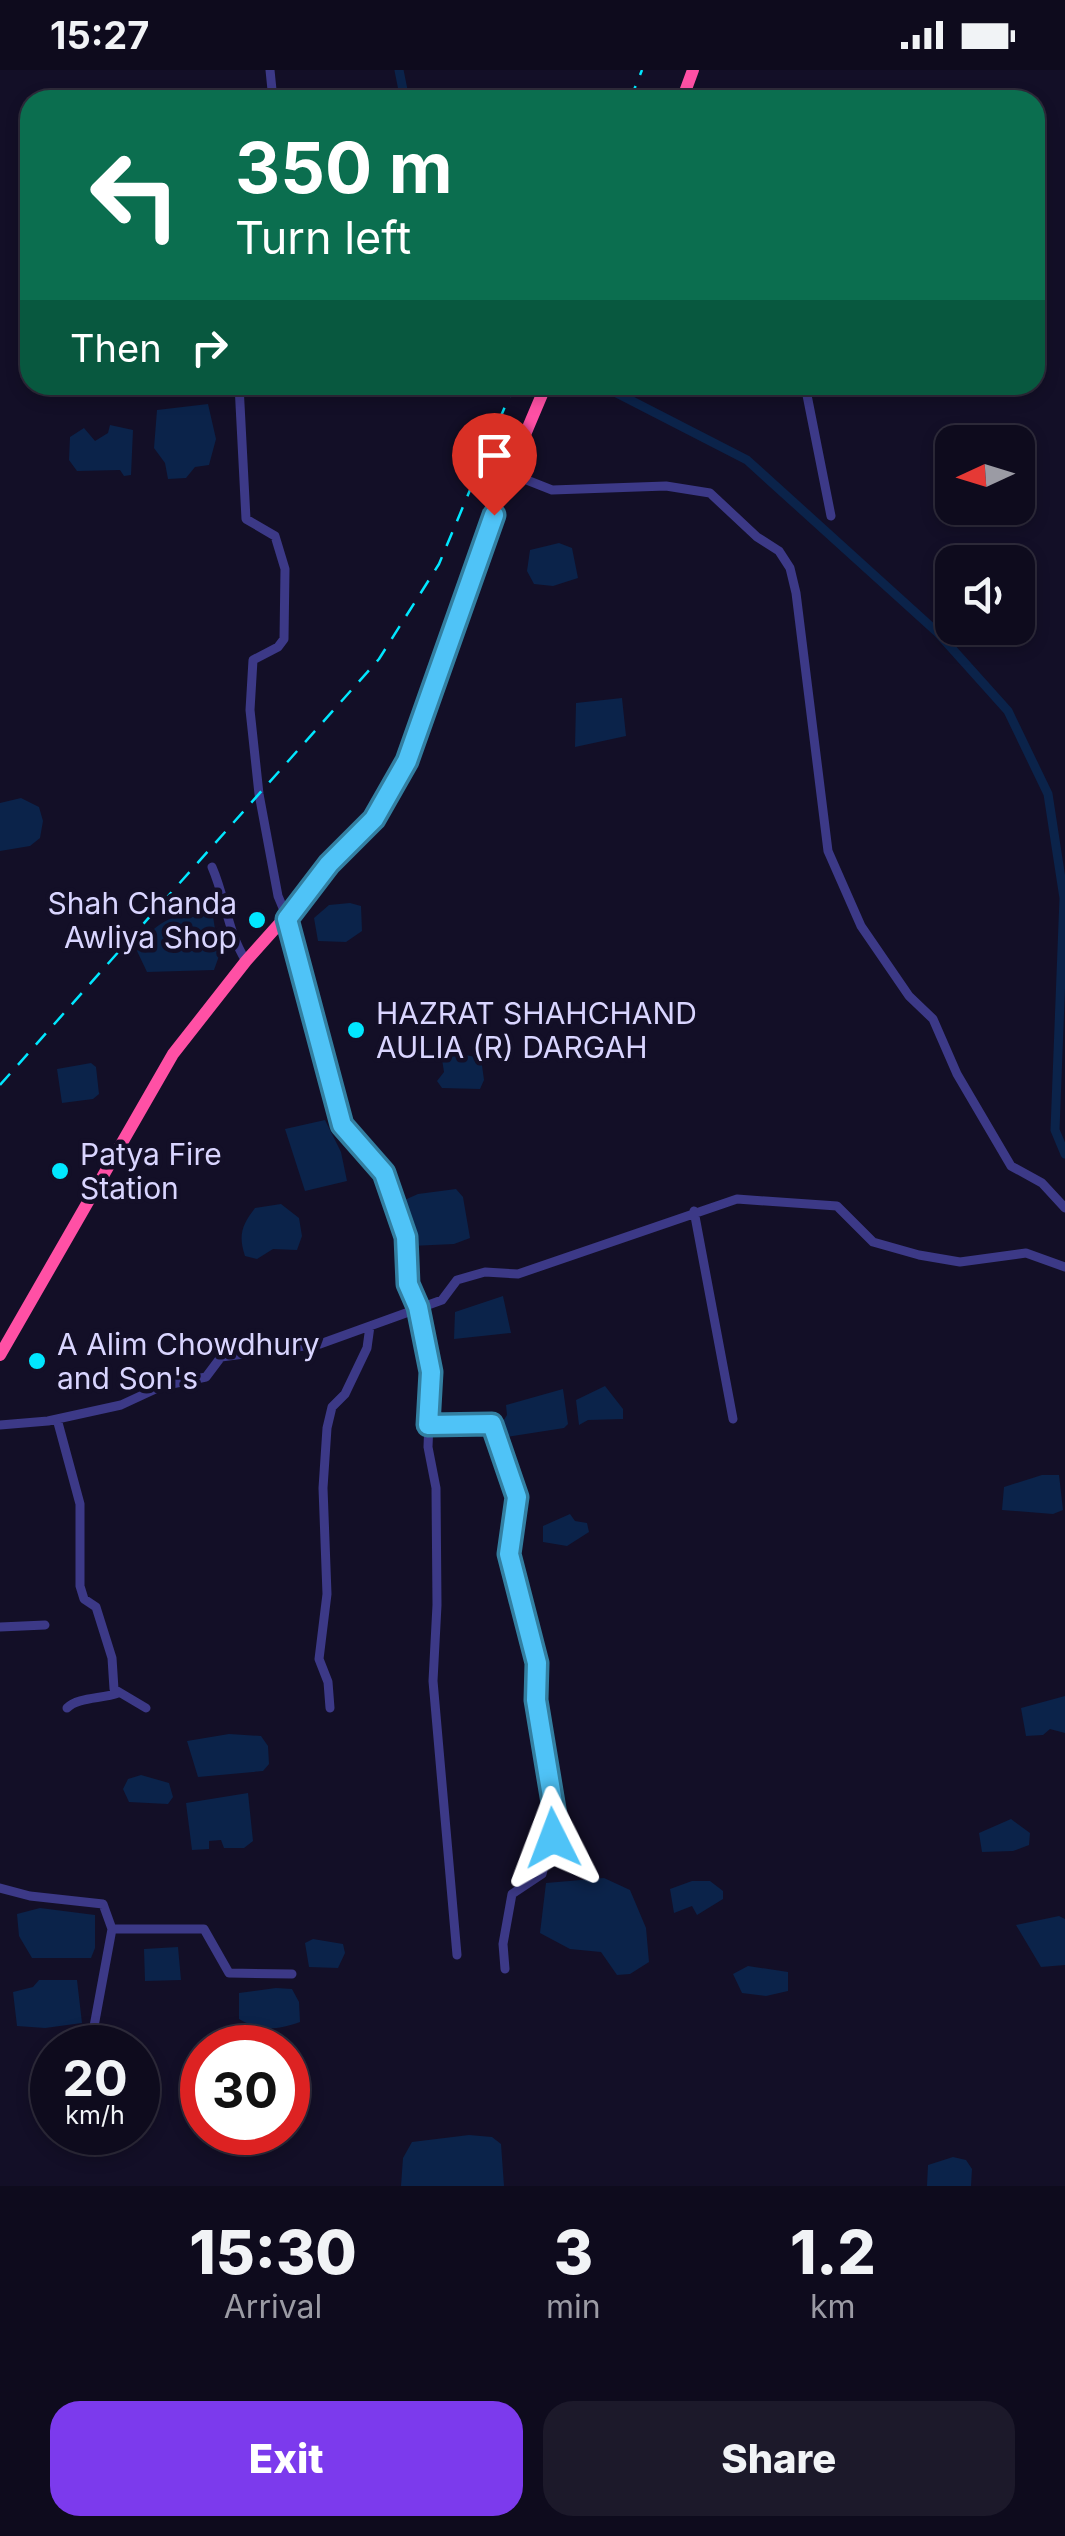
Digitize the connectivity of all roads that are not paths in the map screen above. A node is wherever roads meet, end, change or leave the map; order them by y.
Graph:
1 (240, 395) edge
2 (541, 395) edge
3 (807, 395) edge
4 (508, 474) junction
5 (831, 516) dead end
6 (212, 867) dead end
7 (287, 919) junction
8 (246, 961) junction
9 (1065, 1208) edge
10 (694, 1211) junction
11 (1065, 1267) edge
12 (418, 1307) junction
13 (370, 1326) junction
14 (0, 1354) edge
15 (58, 1419) junction
16 (733, 1419) dead end
17 (428, 1425) junction
18 (0, 1426) edge
19 (44, 1625) dead end
20 (0, 1627) edge
21 (118, 1693) junction
22 (67, 1708) dead end
23 (146, 1708) dead end
24 (330, 1708) dead end
25 (0, 1888) edge
26 (112, 1929) junction
27 (457, 1955) dead end
28 (505, 1969) dead end
29 (292, 1974) dead end
30 (94, 2025) edge

1 - 7 street
2 - 4 highway
3 - 5 street
4 - 7 highway
4 - 9 street
6 - 8 street
7 - 8 highway
7 - 12 street
8 - 14 highway
10 - 11 street
10 - 12 street
10 - 16 street
12 - 13 street
12 - 17 street
13 - 15 street
13 - 24 street
15 - 18 street
15 - 21 street
17 - 27 street
17 - 28 street
19 - 20 street
21 - 22 street
21 - 23 street
25 - 26 street
26 - 29 street
26 - 30 street

